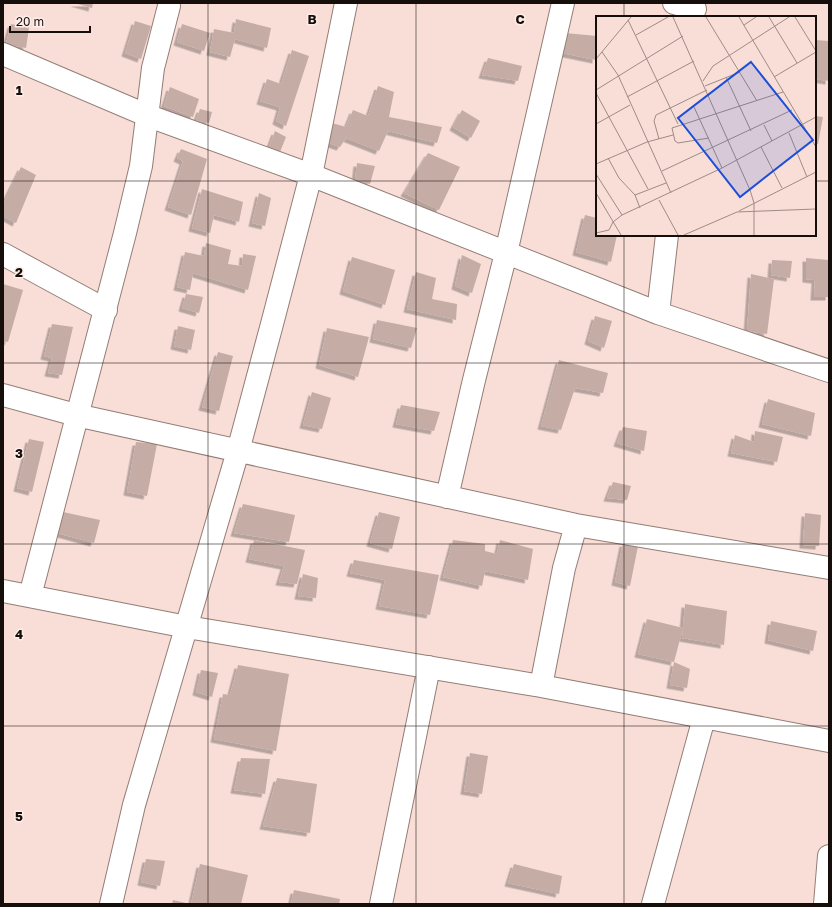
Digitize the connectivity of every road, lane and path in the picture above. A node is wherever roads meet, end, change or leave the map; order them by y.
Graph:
1 (346, 3) edge
2 (562, 3) edge
3 (674, 3) edge
4 (169, 6) dead end
5 (695, 10) edge
6 (3, 54) edge
7 (146, 115) junction
8 (311, 175) junction
9 (667, 236) edge
10 (506, 253) junction
11 (3, 254) edge
12 (106, 310) junction
13 (658, 313) junction
14 (829, 371) edge
15 (3, 396) edge
16 (76, 415) junction
17 (238, 451) junction
18 (448, 497) junction
19 (576, 525) junction
20 (829, 568) edge
21 (3, 591) edge
22 (30, 596) junction
23 (187, 627) junction
24 (429, 667) junction
25 (541, 686) junction
26 (704, 718) junction
27 (829, 741) edge
28 (829, 856) edge
29 (111, 904) edge
30 (381, 904) edge
31 (653, 904) edge
32 (825, 904) edge

1 - 8 street
2 - 10 street
3 - 5 street
4 - 7 street
6 - 7 street
7 - 8 street
7 - 12 street
8 - 10 street
8 - 17 street
9 - 13 street
10 - 13 street
10 - 18 street
11 - 12 street
12 - 16 street
13 - 14 street
15 - 16 street
16 - 17 street
16 - 22 street
17 - 18 street
17 - 23 street
18 - 19 street
19 - 20 street
19 - 25 street
21 - 22 street
22 - 23 street
23 - 24 street
23 - 29 street
24 - 25 street
24 - 30 street
25 - 26 street
26 - 27 street
26 - 31 street
28 - 32 street

